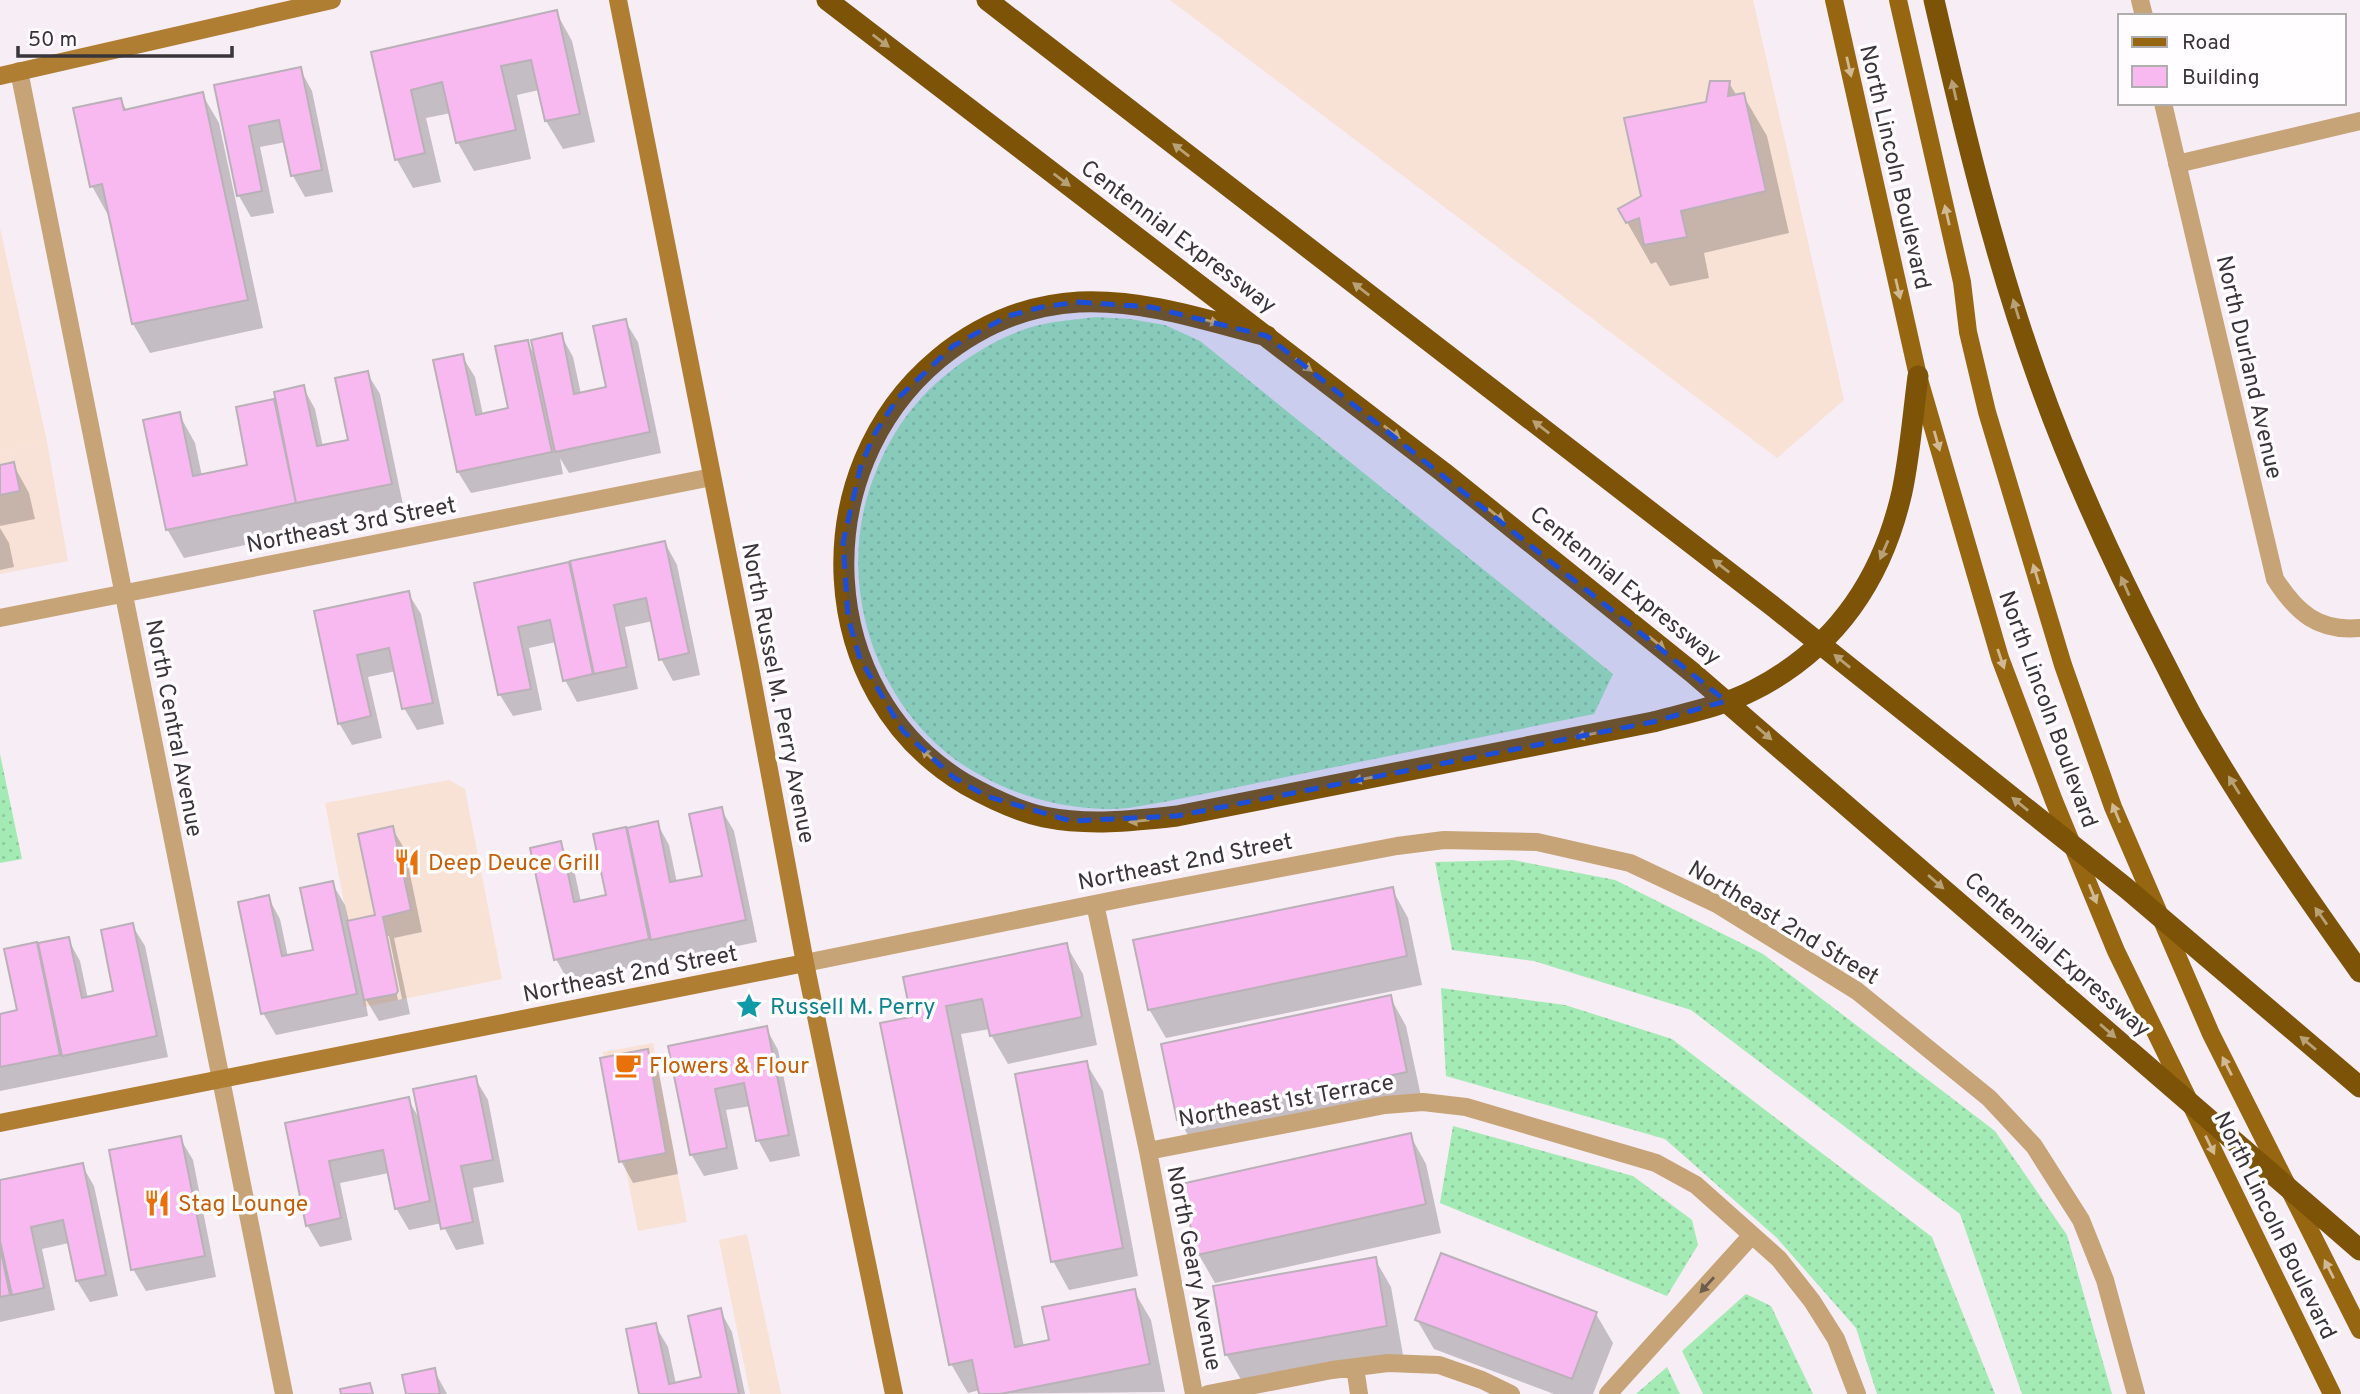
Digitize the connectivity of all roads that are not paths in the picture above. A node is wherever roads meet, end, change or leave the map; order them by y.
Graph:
1 (332, 0) edge
2 (618, 0) edge
3 (827, 0) edge
4 (987, 0) edge
5 (1834, 0) edge
6 (1898, 0) edge
7 (1934, 0) edge
8 (19, 71) junction
9 (0, 76) edge
10 (2164, 105) edge
11 (2360, 121) edge
12 (2177, 164) junction
13 (1267, 336) junction
14 (1918, 376) junction
15 (712, 477) junction
16 (123, 593) junction
17 (0, 618) edge
18 (2360, 628) edge
19 (1095, 904) junction
20 (805, 963) junction
21 (2360, 972) edge
22 (222, 1077) junction
23 (2360, 1087) edge
24 (0, 1123) edge
25 (1148, 1151) junction
26 (1752, 1235) junction
27 (2360, 1250) edge
28 (2360, 1330) edge
29 (1355, 1367) junction
30 (284, 1394) edge
31 (894, 1394) edge
32 (1194, 1394) edge
33 (1208, 1394) edge
34 (1359, 1394) edge
35 (1511, 1394) edge
36 (1608, 1394) edge
37 (1857, 1394) edge
38 (2136, 1394) edge
39 (2332, 1394) edge

1 - 8 street
2 - 15 street, North Russel M. Perry Avenue
3 -> 13 highway, Centennial Expressway
23 -> 4 highway
5 -> 14 main road, North Lincoln Boulevard
28 -> 6 main road, North Lincoln Boulevard
21 -> 7 highway
8 - 9 street
8 - 16 street, North Central Avenue
10 - 12 street, North Durland Avenue
11 - 12 street
12 - 18 street, North Durland Avenue
14 -> 13 highway
13 -> 27 highway, Centennial Expressway
14 -> 39 main road, North Lincoln Boulevard
15 - 16 street, Northeast 3rd Street
15 - 20 street, North Russel M. Perry Avenue
16 - 17 street, Northeast 3rd Street
16 - 22 street, North Central Avenue
19 - 20 street, Northeast 2nd Street
19 - 25 street, North Geary Avenue
19 - 38 street, Northeast 2nd Street
20 - 22 street, Northeast 2nd Street
20 - 31 street, North Russel M. Perry Avenue
22 - 24 street, Northeast 2nd Street
22 - 30 street, North Central Avenue
25 - 26 street, Northeast 1st Terrace
25 - 32 street, North Geary Avenue
26 -> 36 street
26 - 37 street, Northeast 1st Terrace
29 - 33 street
29 - 34 street
29 - 35 street

